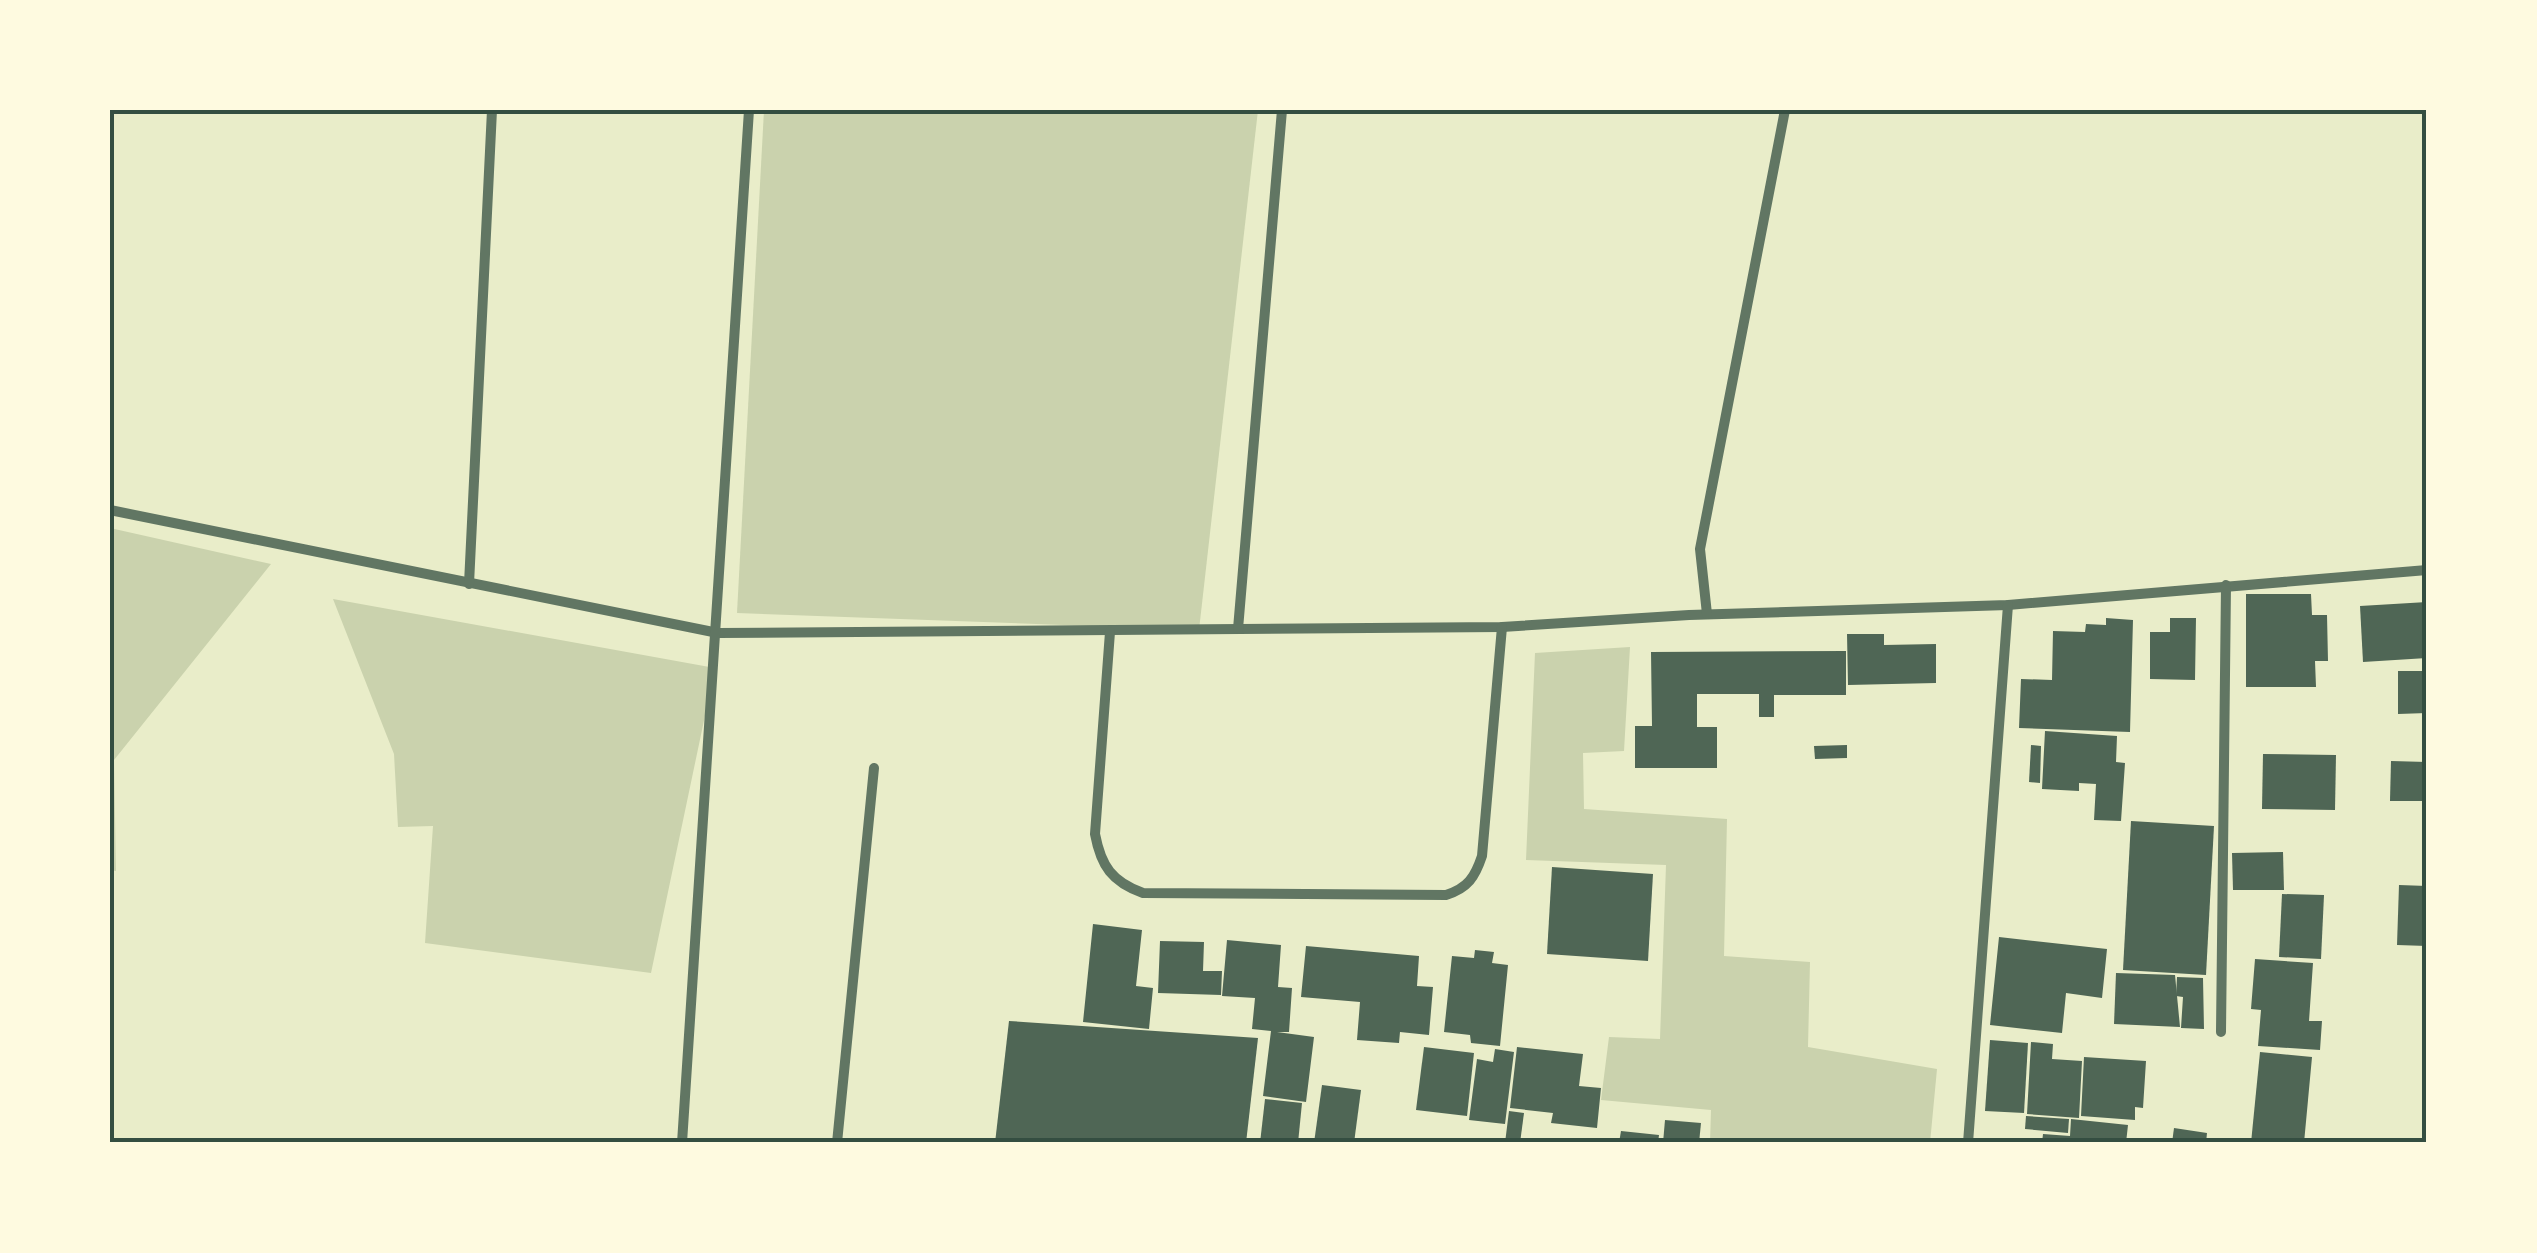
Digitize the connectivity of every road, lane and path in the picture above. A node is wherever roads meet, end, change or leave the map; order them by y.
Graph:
1 (492, 110) edge
2 (749, 110) edge
3 (1282, 110) edge
4 (1785, 110) edge
5 (110, 510) edge
6 (2427, 570) edge
7 (469, 584) junction
8 (2226, 586) junction
9 (2008, 605) junction
10 (1707, 614) junction
11 (1502, 627) junction
12 (1238, 629) junction
13 (1110, 632) junction
14 (718, 633) junction
15 (874, 768) dead end
16 (2220, 1032) dead end
17 (682, 1143) edge
18 (837, 1143) edge
19 (1968, 1143) edge

1 - 7 street
2 - 14 street
3 - 12 street
4 - 10 street
5 - 7 street
6 - 8 street
7 - 14 street
8 - 9 street
8 - 16 street
9 - 10 street
9 - 19 street
10 - 11 street
11 - 12 street
11 - 13 street
12 - 13 street
13 - 14 street
14 - 17 street
15 - 18 street

